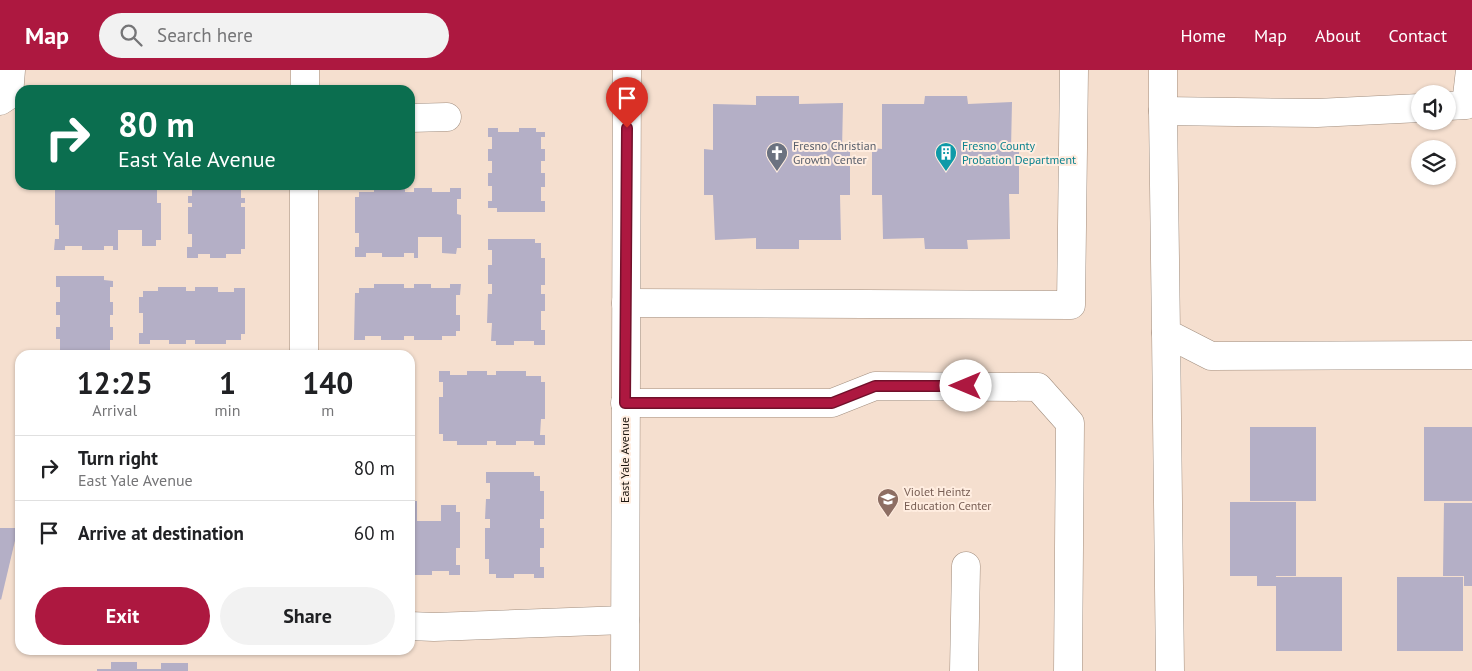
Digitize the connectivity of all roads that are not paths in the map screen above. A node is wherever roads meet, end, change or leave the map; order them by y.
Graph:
1 (305, 70) edge
2 (627, 70) edge
3 (1074, 70) edge
4 (1163, 70) edge
5 (1470, 70) edge
6 (304, 85) edge
7 (1456, 106) edge
8 (1411, 109) edge
9 (1162, 111) junction
10 (447, 117) dead end
11 (415, 118) edge
12 (304, 190) edge
13 (626, 303) junction
14 (1166, 333) junction
15 (304, 350) edge
16 (1472, 355) edge
17 (625, 403) junction
18 (966, 566) dead end
19 (625, 620) junction
20 (415, 626) edge
21 (625, 671) edge
22 (964, 671) edge
23 (1068, 671) edge
24 (1170, 671) edge

1 - 6 street
2 - 13 street, East Yale Avenue
3 - 13 street
4 - 9 street
5 - 7 street
8 - 9 street
9 - 14 street
10 - 11 street
12 - 15 street
13 - 17 street, East Yale Avenue
14 - 16 street
14 - 24 street
17 - 19 street, East Yale Avenue
17 - 23 street
18 - 22 street
19 - 20 street
19 - 21 street, East Yale Avenue

